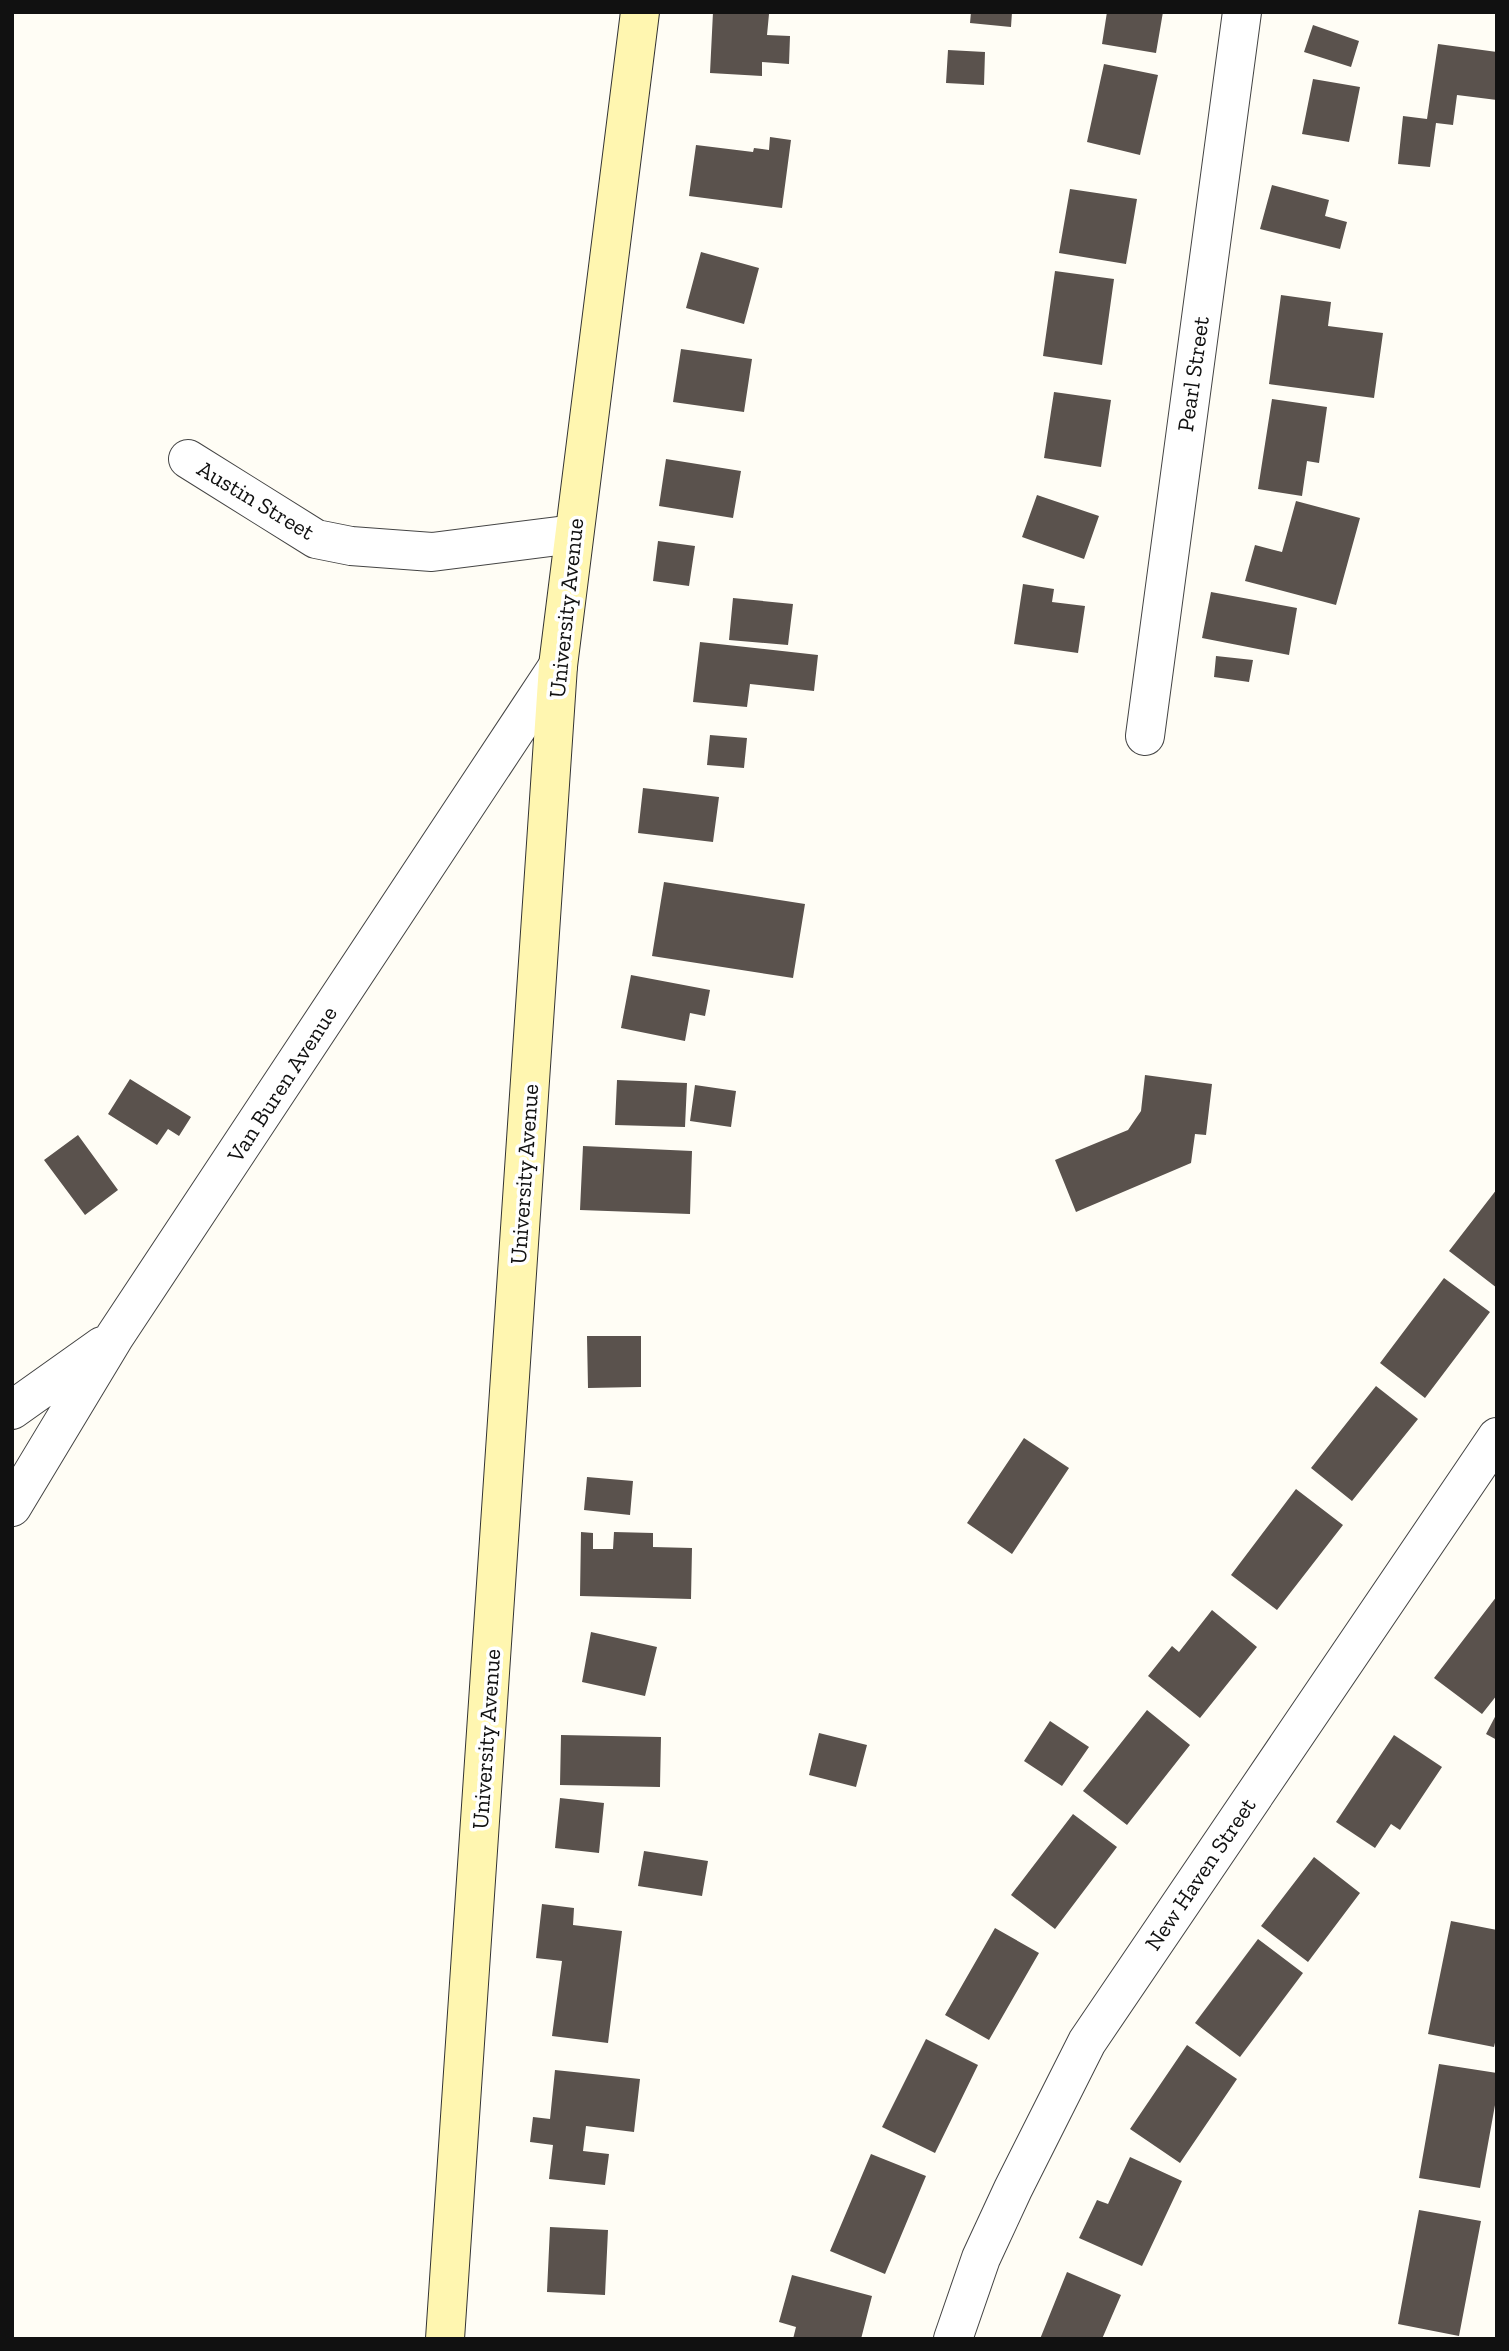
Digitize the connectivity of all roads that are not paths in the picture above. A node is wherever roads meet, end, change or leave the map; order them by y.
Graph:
1 (640, 12) edge
2 (1242, 12) edge
3 (188, 459) dead end
4 (574, 534) junction
5 (558, 666) junction
6 (1145, 737) dead end
7 (115, 1336) junction
8 (12, 1410) edge
9 (1497, 1437) edge
10 (12, 1507) edge
11 (445, 2339) edge
12 (953, 2339) edge

1 - 4 main road, University Avenue
2 - 6 street, Pearl Street
3 - 4 street, Austin Street
4 - 5 main road, University Avenue
5 - 7 street, Van Buren Avenue
5 - 11 main road, University Avenue
7 - 8 street
7 - 10 street, Van Buren Avenue
9 - 12 street, New Haven Street

